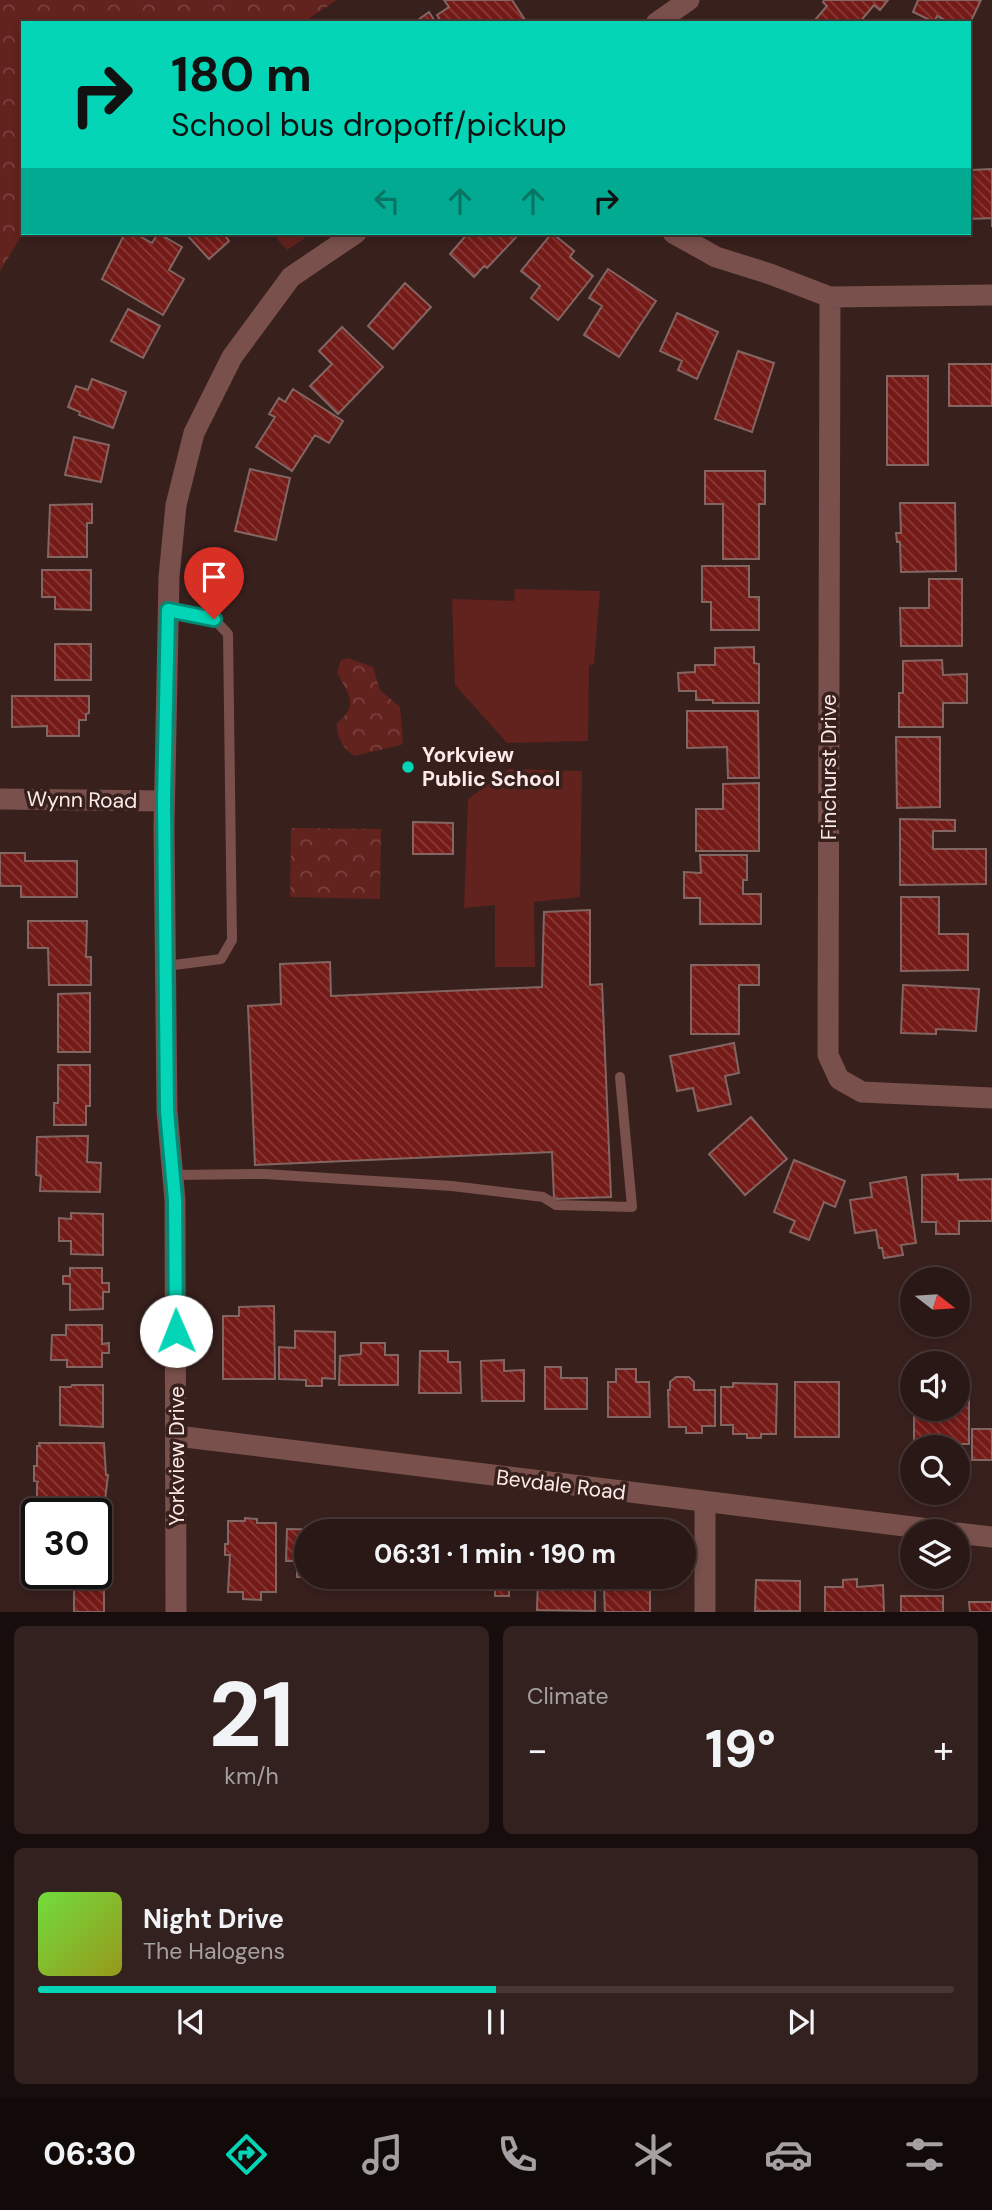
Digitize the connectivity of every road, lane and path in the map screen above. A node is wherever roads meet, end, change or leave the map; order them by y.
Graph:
1 (689, 0) edge
2 (659, 21) edge
3 (353, 235) edge
4 (677, 235) edge
5 (992, 295) edge
6 (830, 297) junction
7 (168, 610) junction
8 (0, 799) edge
9 (164, 801) junction
10 (166, 966) junction
11 (620, 1077) dead end
12 (992, 1098) edge
13 (173, 1175) junction
14 (177, 1436) junction
15 (705, 1503) junction
16 (900, 1526) edge
17 (970, 1534) edge
18 (992, 1537) edge
19 (176, 1612) edge
20 (705, 1612) edge

1 - 2 street
3 - 7 street, Yorkview Drive
4 - 6 street
5 - 6 street
6 - 12 street, Finchurst Drive
7 - 9 street, Yorkview Drive
7 - 10 lane
8 - 9 street, Wynn Road
9 - 10 street, Yorkview Drive
10 - 13 street, Yorkview Drive
11 - 13 lane
13 - 14 street, Yorkview Drive
14 - 15 street, Bevdale Road
14 - 19 street, Yorkview Drive
15 - 16 street, Bevdale Road
15 - 20 street
17 - 18 street

